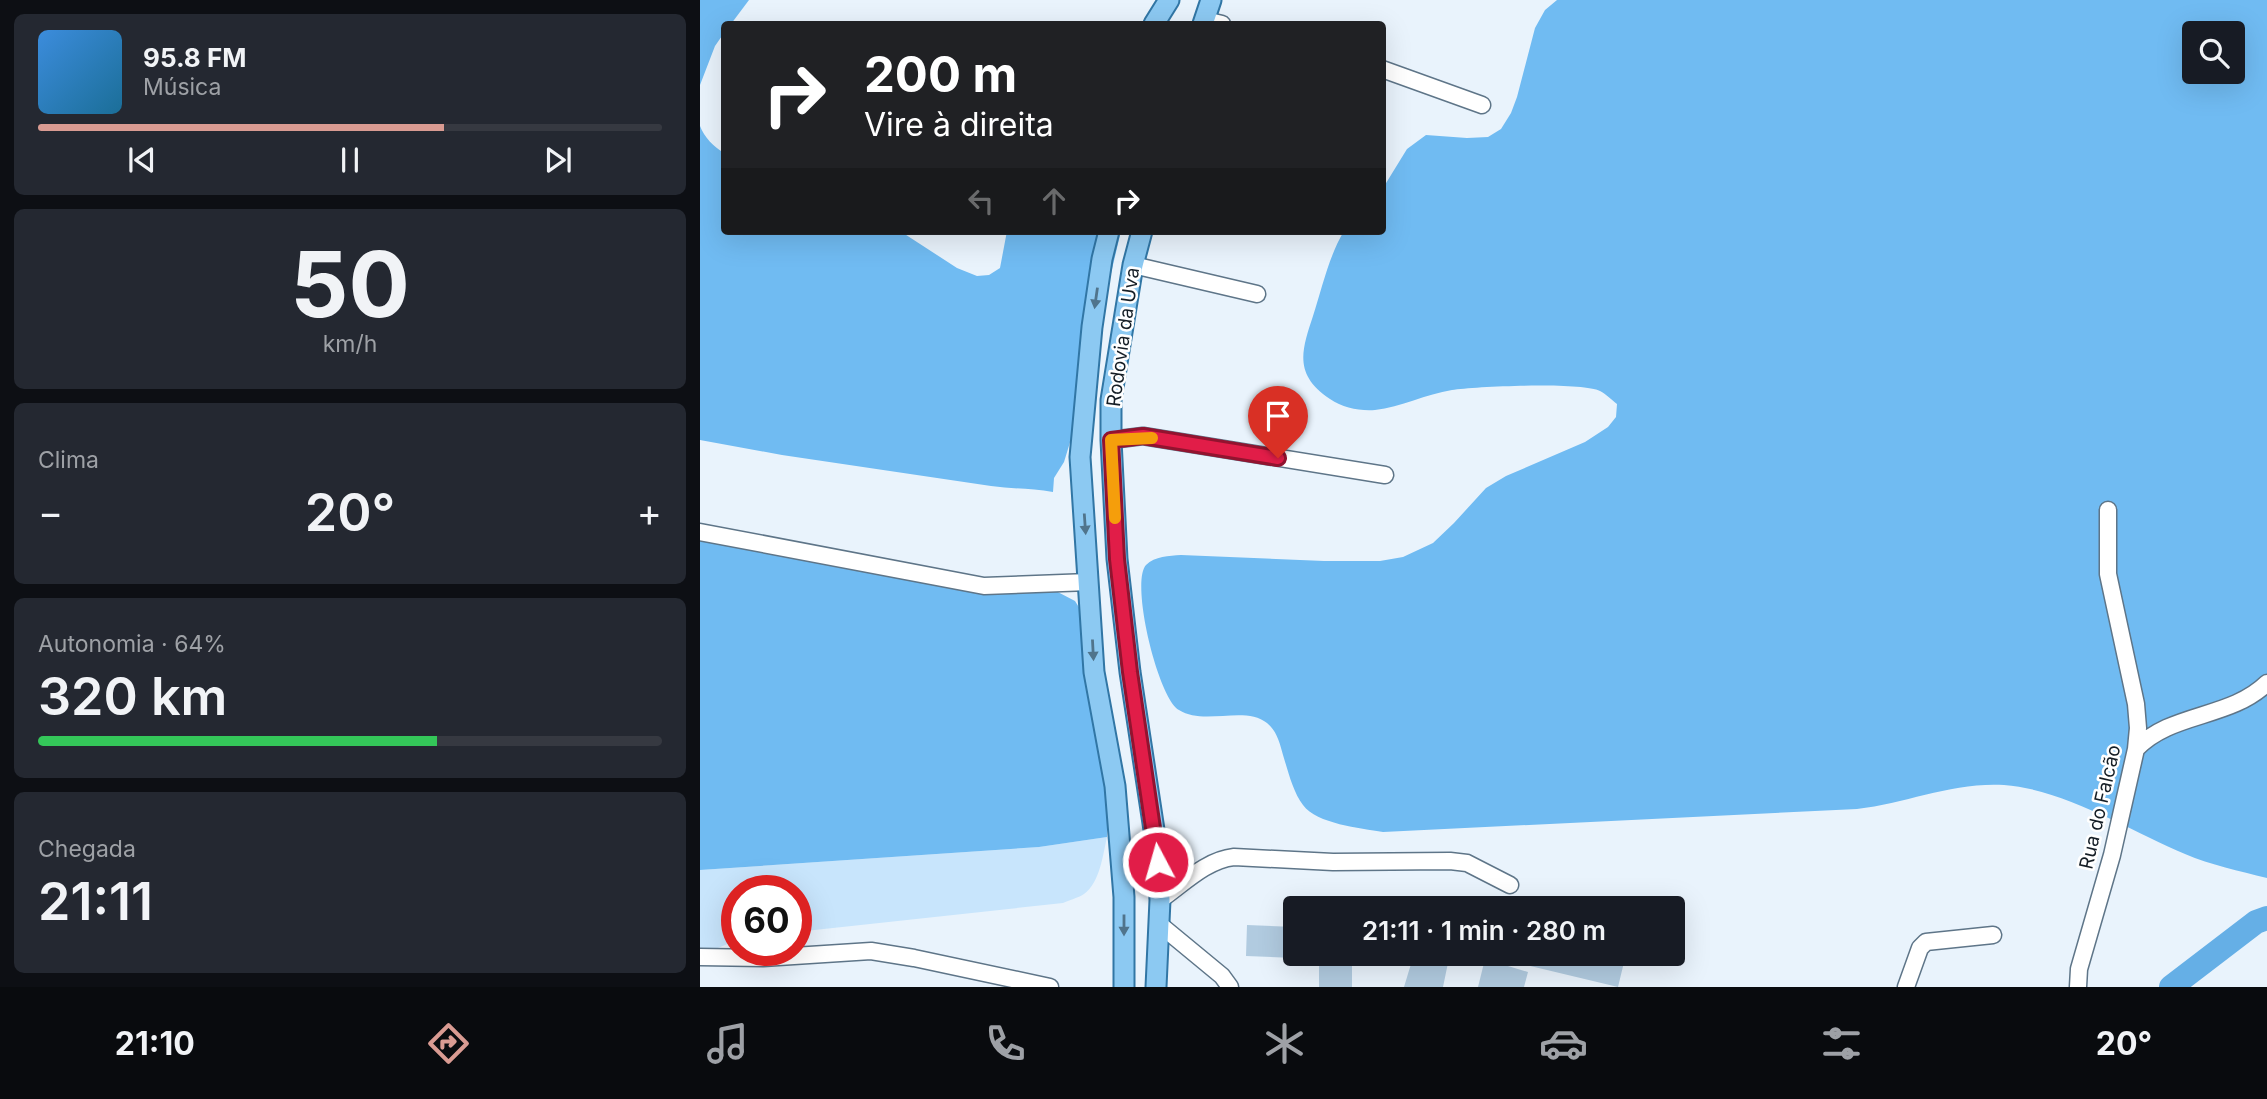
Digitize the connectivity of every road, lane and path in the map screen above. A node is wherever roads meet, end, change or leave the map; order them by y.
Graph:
1 (1169, 0) edge
2 (1177, 0) edge
3 (1211, 0) edge
4 (1156, 21) edge
5 (1171, 21) edge
6 (1210, 21) edge
7 (1386, 70) edge
8 (1482, 105) dead end
9 (1108, 235) edge
10 (1141, 235) edge
11 (1132, 265) junction
12 (1257, 294) dead end
13 (1111, 440) junction
14 (1385, 475) dead end
15 (2108, 510) dead end
16 (700, 532) edge
17 (1089, 582) junction
18 (2267, 683) edge
19 (2136, 749) junction
20 (1510, 885) dead end
21 (1160, 900) junction
22 (1159, 924) junction
23 (1993, 935) dead end
24 (700, 957) edge
25 (1050, 987) edge
26 (1124, 987) edge
27 (1156, 987) edge
28 (1230, 987) edge
29 (1906, 987) edge
30 (2078, 987) edge

1 - 4 main road
2 - 5 main road
3 - 6 main road
7 - 8 street
9 -> 17 main road, Rodovia da Uva
10 - 11 main road, Rodovia da Uva
11 - 12 street
11 - 13 main road, Rodovia da Uva
13 - 14 street
13 - 21 main road, Rodovia da Uva
15 - 19 street, Rua do Falcão
16 - 17 street
17 -> 26 main road, Rodovia da Uva
18 - 19 street
19 - 30 street, Rua do Falcão
20 - 21 street
21 - 22 main road, Rodovia da Uva
22 - 27 main road, Rodovia da Uva
22 - 28 street
23 - 29 street
24 - 25 street

